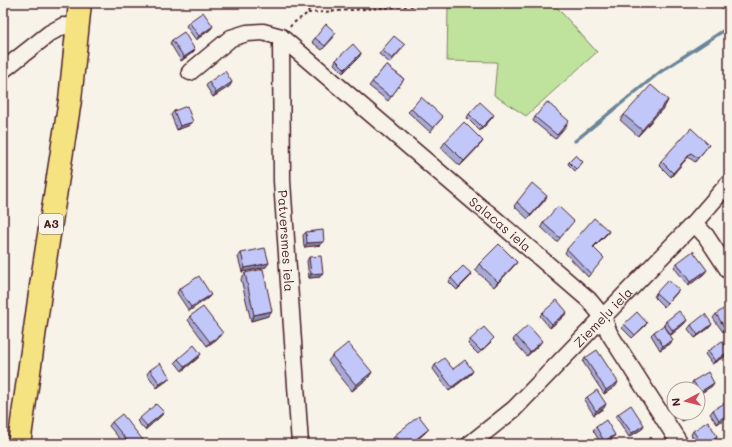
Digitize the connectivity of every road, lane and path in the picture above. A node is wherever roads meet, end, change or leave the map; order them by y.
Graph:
1 (80, 3) edge
2 (310, 3) edge
3 (452, 3) edge
4 (308, 13) junction
5 (77, 27) junction
6 (281, 37) junction
7 (3, 70) edge
8 (190, 72) dead end
9 (729, 183) edge
10 (694, 223) junction
11 (729, 271) edge
12 (603, 317) junction
13 (19, 444) edge
14 (300, 444) edge
15 (470, 444) edge
16 (680, 444) edge

1 - 5 highway, A3
2 - 4 path
3 - 4 path
4 - 6 path
5 - 7 street
5 - 13 highway, A3
6 - 8 street
6 - 12 street, Salacas iela
6 - 14 street, Patversmes iela
9 - 10 street, Ziemeļu iela
10 - 11 street
10 - 12 street, Ziemeļu iela
12 - 15 street, Ziemeļu iela
12 - 16 street, Salacas iela

